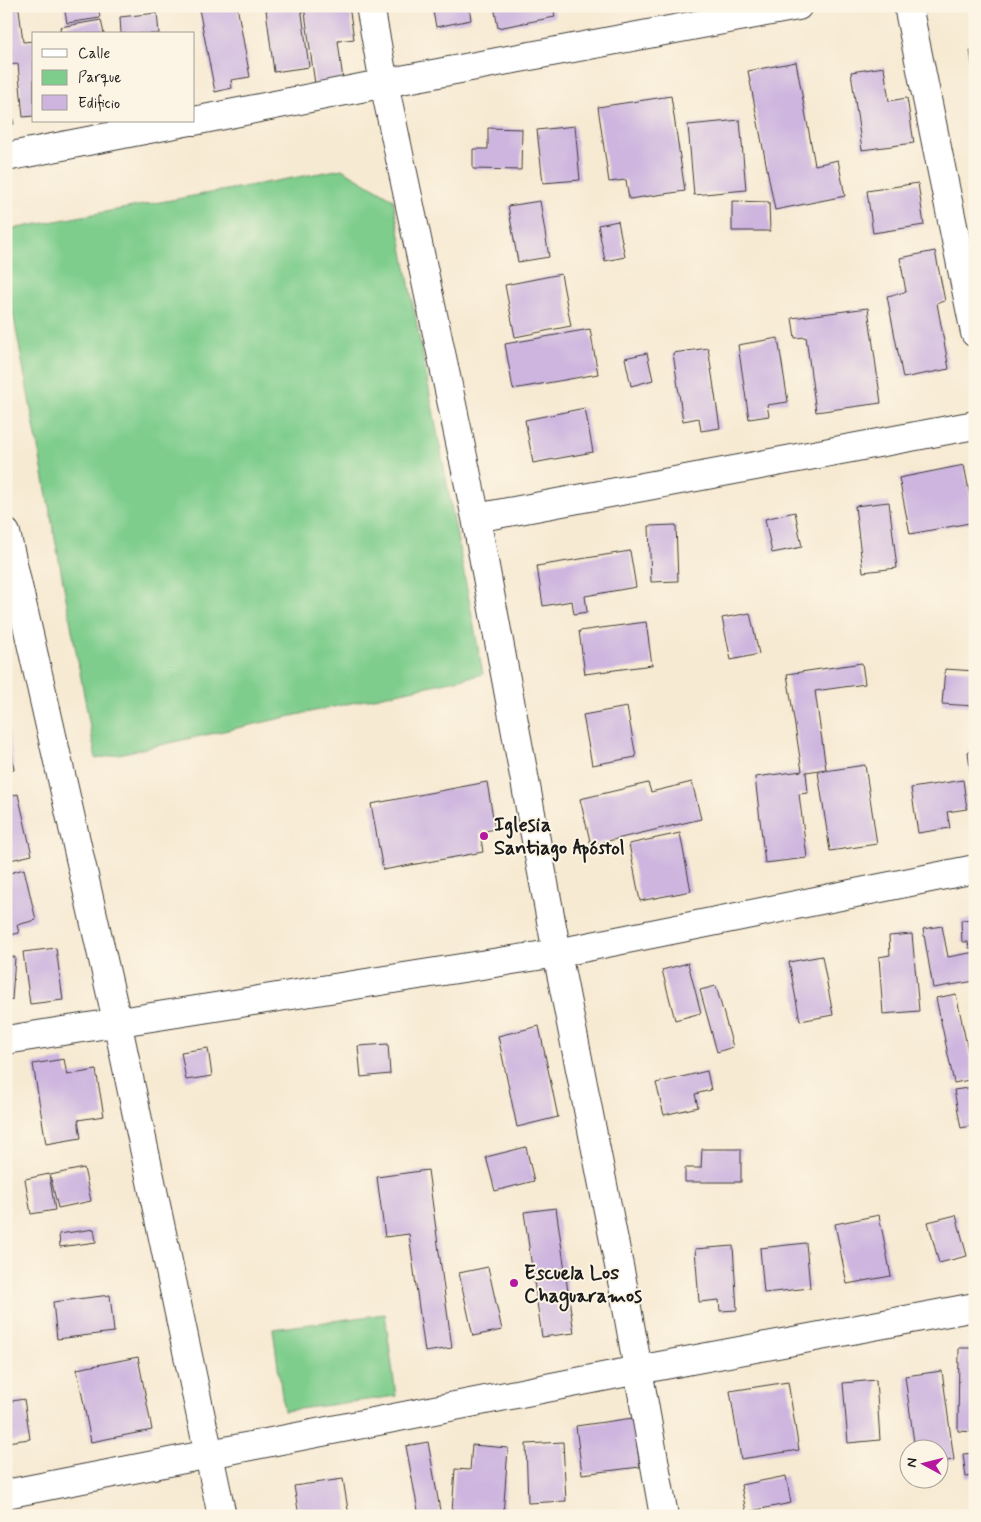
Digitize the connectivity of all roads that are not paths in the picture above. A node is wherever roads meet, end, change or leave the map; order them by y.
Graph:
1 (370, 6) edge
2 (798, 6) edge
3 (908, 6) edge
4 (384, 84) junction
5 (195, 120) edge
6 (185, 122) edge
7 (6, 157) edge
8 (975, 333) edge
9 (975, 425) edge
10 (476, 518) junction
11 (6, 533) edge
12 (12, 581) edge
13 (975, 869) edge
14 (557, 953) junction
15 (116, 1021) junction
16 (6, 1040) edge
17 (975, 1307) edge
18 (638, 1370) junction
19 (209, 1454) junction
20 (6, 1494) edge
21 (222, 1516) edge
22 (664, 1516) edge

1 - 4 street
2 - 4 street
3 - 8 street
4 - 5 street
4 - 10 street
6 - 7 street
9 - 10 street
10 - 14 street
11 - 12 street
12 - 15 street
13 - 14 street
14 - 15 street
14 - 18 street
15 - 16 street
15 - 19 street
17 - 18 street
18 - 19 street
18 - 22 street
19 - 20 street
19 - 21 street

